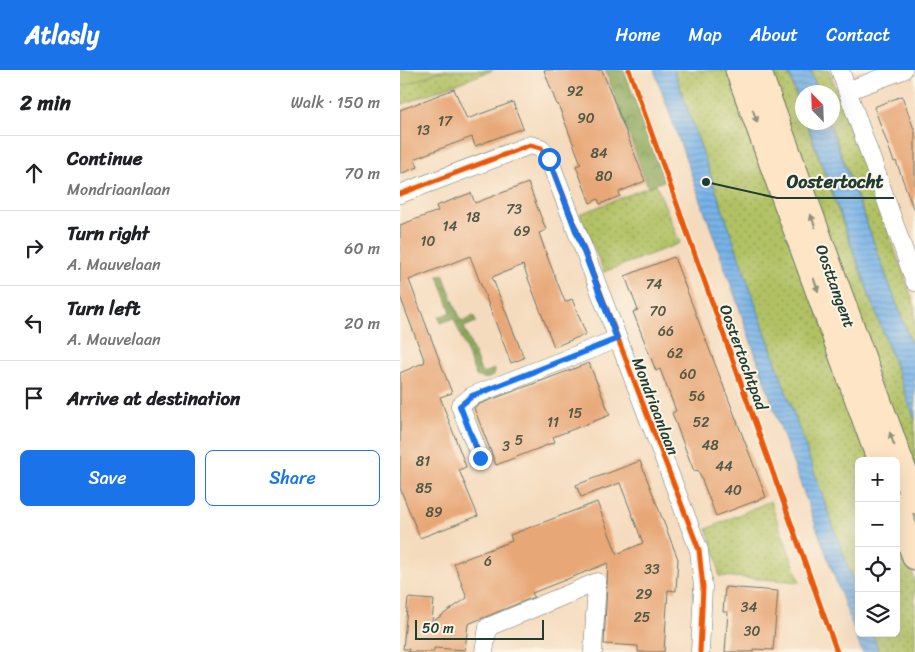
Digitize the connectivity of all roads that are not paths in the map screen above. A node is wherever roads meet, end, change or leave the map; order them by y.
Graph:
1 (738, 70) edge
2 (758, 70) edge
3 (840, 70) edge
4 (903, 70) edge
5 (847, 91) junction
6 (400, 194) edge
7 (915, 282) edge
8 (617, 339) junction
9 (879, 457) edge
10 (480, 458) dead end
11 (915, 502) edge
12 (900, 517) edge
13 (915, 557) edge
14 (484, 652) edge
15 (593, 652) edge
16 (700, 652) edge

1 -> 9 main road, Oosttangent
11 -> 2 main road, Oosttangent
3 - 5 street
4 - 5 street
5 - 7 street
6 - 8 street, Mondriaanlaan
8 - 10 street
8 - 16 street, Mondriaanlaan
12 - 13 main road
14 - 15 street

